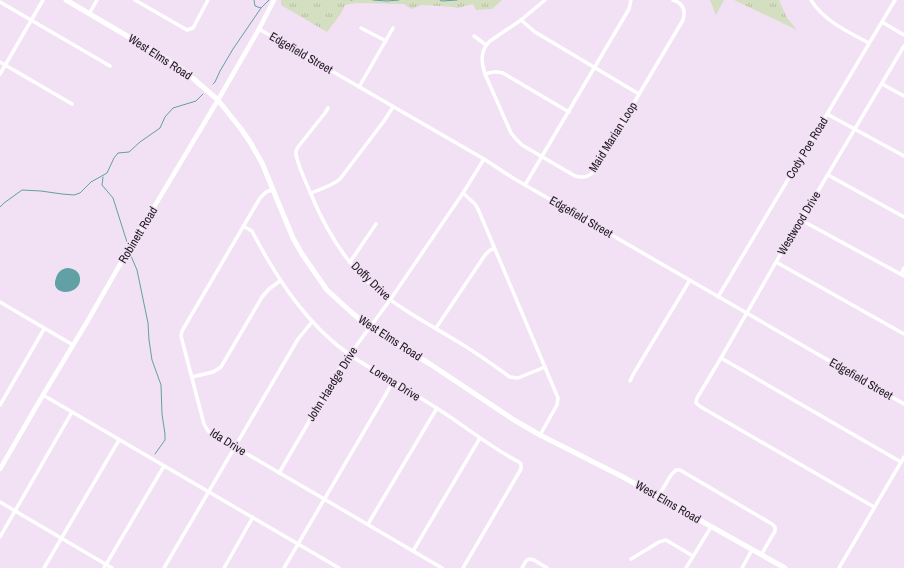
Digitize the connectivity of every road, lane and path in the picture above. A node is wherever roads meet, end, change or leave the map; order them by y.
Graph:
1 (43, 0) edge
2 (66, 0) edge
3 (98, 0) edge
4 (135, 0) edge
5 (208, 0) edge
6 (274, 0) edge
7 (545, 0) edge
8 (632, 0) edge
9 (673, 0) edge
10 (811, 0) edge
11 (895, 0) edge
12 (0, 2) edge
13 (89, 14) junction
14 (32, 20) junction
15 (521, 20) junction
16 (882, 22) junction
17 (259, 28) junction
18 (361, 28) dead end
19 (393, 28) dead end
20 (904, 35) edge
21 (474, 36) dead end
22 (386, 41) junction
23 (869, 43) junction
24 (486, 45) junction
25 (904, 46) edge
26 (0, 62) edge
27 (5, 65) junction
28 (110, 66) dead end
29 (594, 67) junction
30 (0, 74) edge
31 (485, 74) junction
32 (882, 84) junction
33 (359, 87) junction
34 (639, 94) junction
35 (904, 96) edge
36 (218, 100) junction
37 (72, 104) dead end
38 (393, 107) junction
39 (328, 108) dead end
40 (569, 112) junction
41 (827, 114) junction
42 (855, 129) junction
43 (542, 156) junction
44 (904, 156) edge
45 (484, 160) junction
46 (828, 175) junction
47 (525, 185) junction
48 (272, 190) junction
49 (311, 193) junction
50 (463, 193) junction
51 (904, 217) edge
52 (801, 220) junction
53 (376, 224) dead end
54 (243, 226) junction
55 (494, 248) junction
56 (350, 262) junction
57 (776, 262) junction
58 (904, 268) edge
59 (902, 275) edge
60 (280, 280) junction
61 (690, 280) junction
62 (718, 297) junction
63 (390, 300) junction
64 (0, 302) edge
65 (747, 313) junction
66 (312, 322) junction
67 (370, 328) junction
68 (436, 328) junction
69 (44, 329) junction
70 (904, 334) edge
71 (73, 345) junction
72 (349, 354) junction
73 (721, 358) junction
74 (545, 367) junction
75 (192, 377) junction
76 (630, 381) dead end
77 (393, 382) junction
78 (43, 395) junction
79 (904, 404) edge
80 (0, 405) edge
81 (437, 408) junction
82 (72, 412) junction
83 (540, 435) junction
84 (480, 438) junction
85 (119, 440) junction
86 (235, 447) junction
87 (904, 457) edge
88 (901, 462) junction
89 (164, 466) junction
90 (0, 469) edge
91 (279, 473) junction
92 (209, 491) junction
93 (658, 497) junction
94 (324, 499) junction
95 (0, 502) edge
96 (874, 507) junction
97 (15, 511) junction
98 (253, 517) junction
99 (368, 524) junction
100 (711, 527) junction
101 (0, 537) edge
102 (61, 538) junction
103 (298, 544) junction
104 (752, 550) junction
105 (413, 551) junction
106 (761, 555) junction
107 (693, 556) junction
108 (631, 560) dead end
109 (105, 566) edge
110 (44, 568) edge
111 (112, 568) edge
112 (164, 568) edge
113 (224, 568) edge
114 (284, 568) edge
115 (339, 568) edge
116 (442, 568) edge
117 (463, 568) edge
118 (522, 568) edge
119 (547, 568) edge
120 (686, 568) edge
121 (742, 568) edge
122 (785, 568) edge
123 (839, 568) edge

1 - 14 street
2 - 13 main road, West Elms Road
3 - 13 street
4 - 5 street
6 - 17 street, Robinett Road
7 - 15 street
8 - 29 street
9 - 34 street, Maid Marian Loop
10 - 23 street
11 - 16 street, Cody Poe Road
12 - 14 street
13 - 36 main road, West Elms Road
14 - 27 street
14 - 28 street
15 - 24 street
15 - 29 street
16 - 20 street
16 - 23 street, Cody Poe Road
17 - 33 street, Edgefield Street
17 - 36 street, Robinett Road
18 - 22 street
19 - 22 street
21 - 24 street
22 - 33 street
23 - 41 street, Cody Poe Road
24 - 31 street, Maid Marian Loop
25 - 32 street, Westwood Drive
26 - 27 street
27 - 30 street
27 - 37 street
29 - 34 street
29 - 40 street
31 - 40 street
31 - 43 street, Maid Marian Loop
32 - 35 street
32 - 42 street, Westwood Drive
33 - 38 street, Edgefield Street
34 - 43 street, Maid Marian Loop
36 - 48 main road, West Elms Road
36 - 71 street, Robinett Road
38 - 45 street, Edgefield Street
38 - 49 street
39 - 49 street, Doffy Drive
40 - 43 street
41 - 42 street
41 - 62 street, Cody Poe Road
42 - 44 street
42 - 46 street, Westwood Drive
43 - 47 street
45 - 47 street, Edgefield Street
45 - 50 street, John Haedge Drive
46 - 51 street
46 - 52 street, Westwood Drive
47 - 61 street, Edgefield Street
48 - 54 street, Ida Drive
48 - 67 main road, West Elms Road
49 - 56 street, Doffy Drive
50 - 55 street
50 - 63 street, John Haedge Drive
52 - 57 street, Westwood Drive
52 - 59 street
53 - 56 street
54 - 60 street, Lorena Drive
54 - 75 street, Ida Drive
55 - 68 street
55 - 74 street
56 - 63 street, Doffy Drive
57 - 65 street, Westwood Drive
57 - 70 street
58 - 59 street
60 - 66 street, Lorena Drive
60 - 75 street
61 - 62 street, Edgefield Street
61 - 76 street
62 - 65 street, Edgefield Street
63 - 67 street, John Haedge Drive
63 - 68 street, Doffy Drive
64 - 69 street
65 - 73 street, Westwood Drive
65 - 79 street, Edgefield Street
66 - 72 street, Lorena Drive
66 - 86 street
67 - 72 street, John Haedge Drive
67 - 83 main road, West Elms Road
68 - 74 street, Doffy Drive
69 - 71 street
69 - 80 street
71 - 78 street, Robinett Road
72 - 77 street, Lorena Drive
72 - 91 street, John Haedge Drive
73 - 88 street
73 - 96 street, Westwood Drive
74 - 83 street
75 - 86 street, Ida Drive
77 - 81 street, Lorena Drive
77 - 94 street
78 - 82 street
78 - 90 street, Robinett Road
81 - 84 street, Lorena Drive
81 - 99 street
82 - 85 street
82 - 97 street
83 - 93 main road, West Elms Road
84 - 105 street
84 - 117 street, Lorena Drive
85 - 89 street
85 - 102 street
86 - 91 street, Ida Drive
86 - 92 street
87 - 88 street
88 - 96 street
89 - 92 street
89 - 109 street
91 - 94 street, Ida Drive
92 - 98 street
92 - 112 street
93 - 100 main road, West Elms Road
93 - 106 street
94 - 99 street, Ida Drive
94 - 103 street
95 - 97 street
96 - 123 street
97 - 101 street
97 - 102 street
98 - 103 street
98 - 113 street
99 - 105 street, Ida Drive
100 - 104 main road, West Elms Road
100 - 107 street
102 - 109 street
102 - 110 street
103 - 114 street
103 - 115 street
104 - 106 main road, West Elms Road
104 - 121 street
105 - 116 street, Ida Drive
106 - 122 main road, West Elms Road
107 - 108 street
107 - 120 street
109 - 111 street
118 - 119 street

